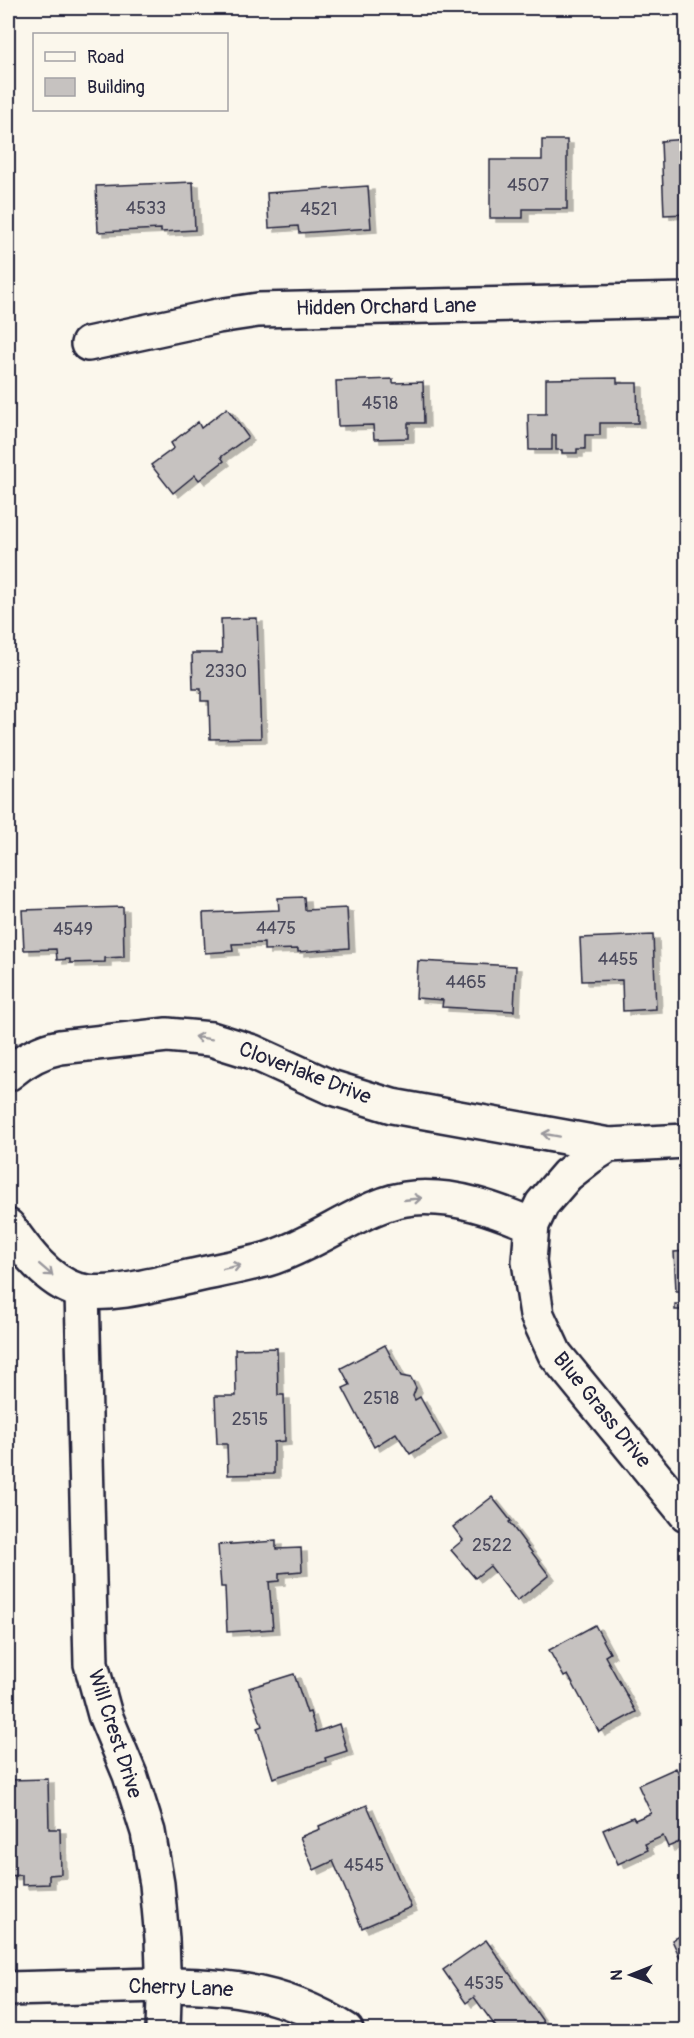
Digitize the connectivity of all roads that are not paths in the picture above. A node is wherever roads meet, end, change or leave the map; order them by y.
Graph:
1 (687, 300) edge
2 (88, 344) dead end
3 (8, 1074) edge
4 (687, 1141) edge
5 (609, 1145) junction
6 (532, 1225) junction
7 (8, 1226) edge
8 (82, 1291) junction
9 (687, 1514) edge
10 (164, 1984) junction
11 (8, 1989) edge
12 (163, 2031) edge
13 (346, 2031) edge

1 - 2 street, Hidden Orchard Lane
5 -> 3 street, Cloverlake Drive
4 - 5 street, Cloverlake Drive
5 - 6 street
8 -> 6 street
6 - 9 street, Blue Grass Drive
7 -> 8 street
8 - 10 street, Will Crest Drive
10 - 11 street, Cherry Lane
10 - 12 street, Will Crest Drive
10 - 13 street, Cherry Lane

